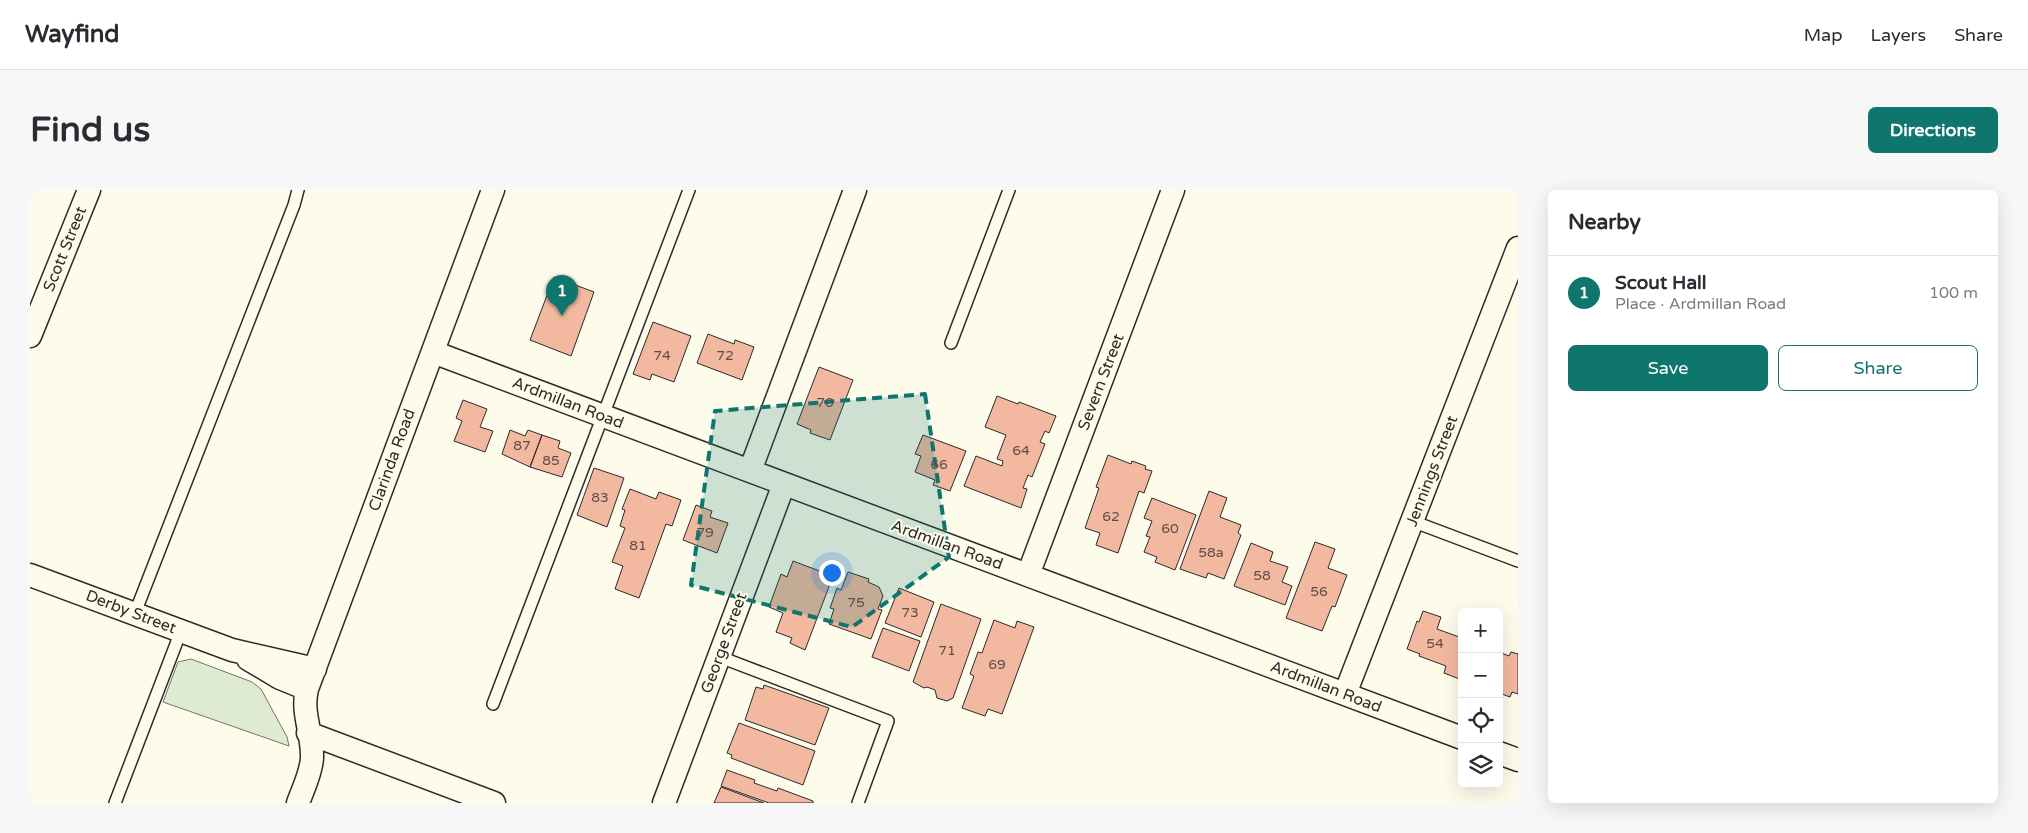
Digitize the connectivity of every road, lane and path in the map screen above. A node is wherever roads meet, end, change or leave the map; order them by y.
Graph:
1 (89, 190) edge
2 (298, 190) edge
3 (493, 190) edge
4 (689, 190) edge
5 (855, 190) edge
6 (1009, 190) edge
7 (1174, 190) edge
8 (1518, 248) edge
9 (30, 336) edge
10 (951, 342) dead end
11 (433, 352) junction
12 (604, 416) junction
13 (750, 471) junction
14 (784, 484) junction
15 (1412, 521) junction
16 (1518, 561) edge
17 (30, 575) edge
18 (1028, 575) junction
19 (135, 613) junction
20 (181, 631) junction
21 (720, 657) junction
22 (311, 679) junction
23 (1345, 694) junction
24 (493, 704) dead end
25 (308, 732) junction
26 (1458, 736) edge
27 (1503, 754) edge
28 (1518, 760) edge
29 (115, 803) edge
30 (298, 803) edge
31 (494, 803) edge
32 (664, 803) edge
33 (858, 803) edge

1 - 9 street, Scott Street
2 - 19 lane
3 - 11 street, Clarinda Road
4 - 12 lane
5 - 13 street
6 - 10 lane
7 - 18 street, Severn Street
8 - 15 street, Jennings Street
11 - 12 street, Ardmillan Road
11 - 22 street, Clarinda Road
12 - 13 street, Ardmillan Road
12 - 24 lane
13 - 14 street, Ardmillan Road
14 - 18 street, Ardmillan Road
14 - 21 street, George Street
15 - 16 lane
15 - 23 street, Jennings Street
17 - 19 street, Derby Street
18 - 23 street, Ardmillan Road
19 - 20 street, Derby Street
20 - 22 street, Derby Street
20 - 29 lane
21 - 32 street, George Street
21 - 33 lane
22 - 25 street, Clarinda Road
23 - 26 street, Ardmillan Road
25 - 30 street, Clarinda Road
25 - 31 street
27 - 28 street

